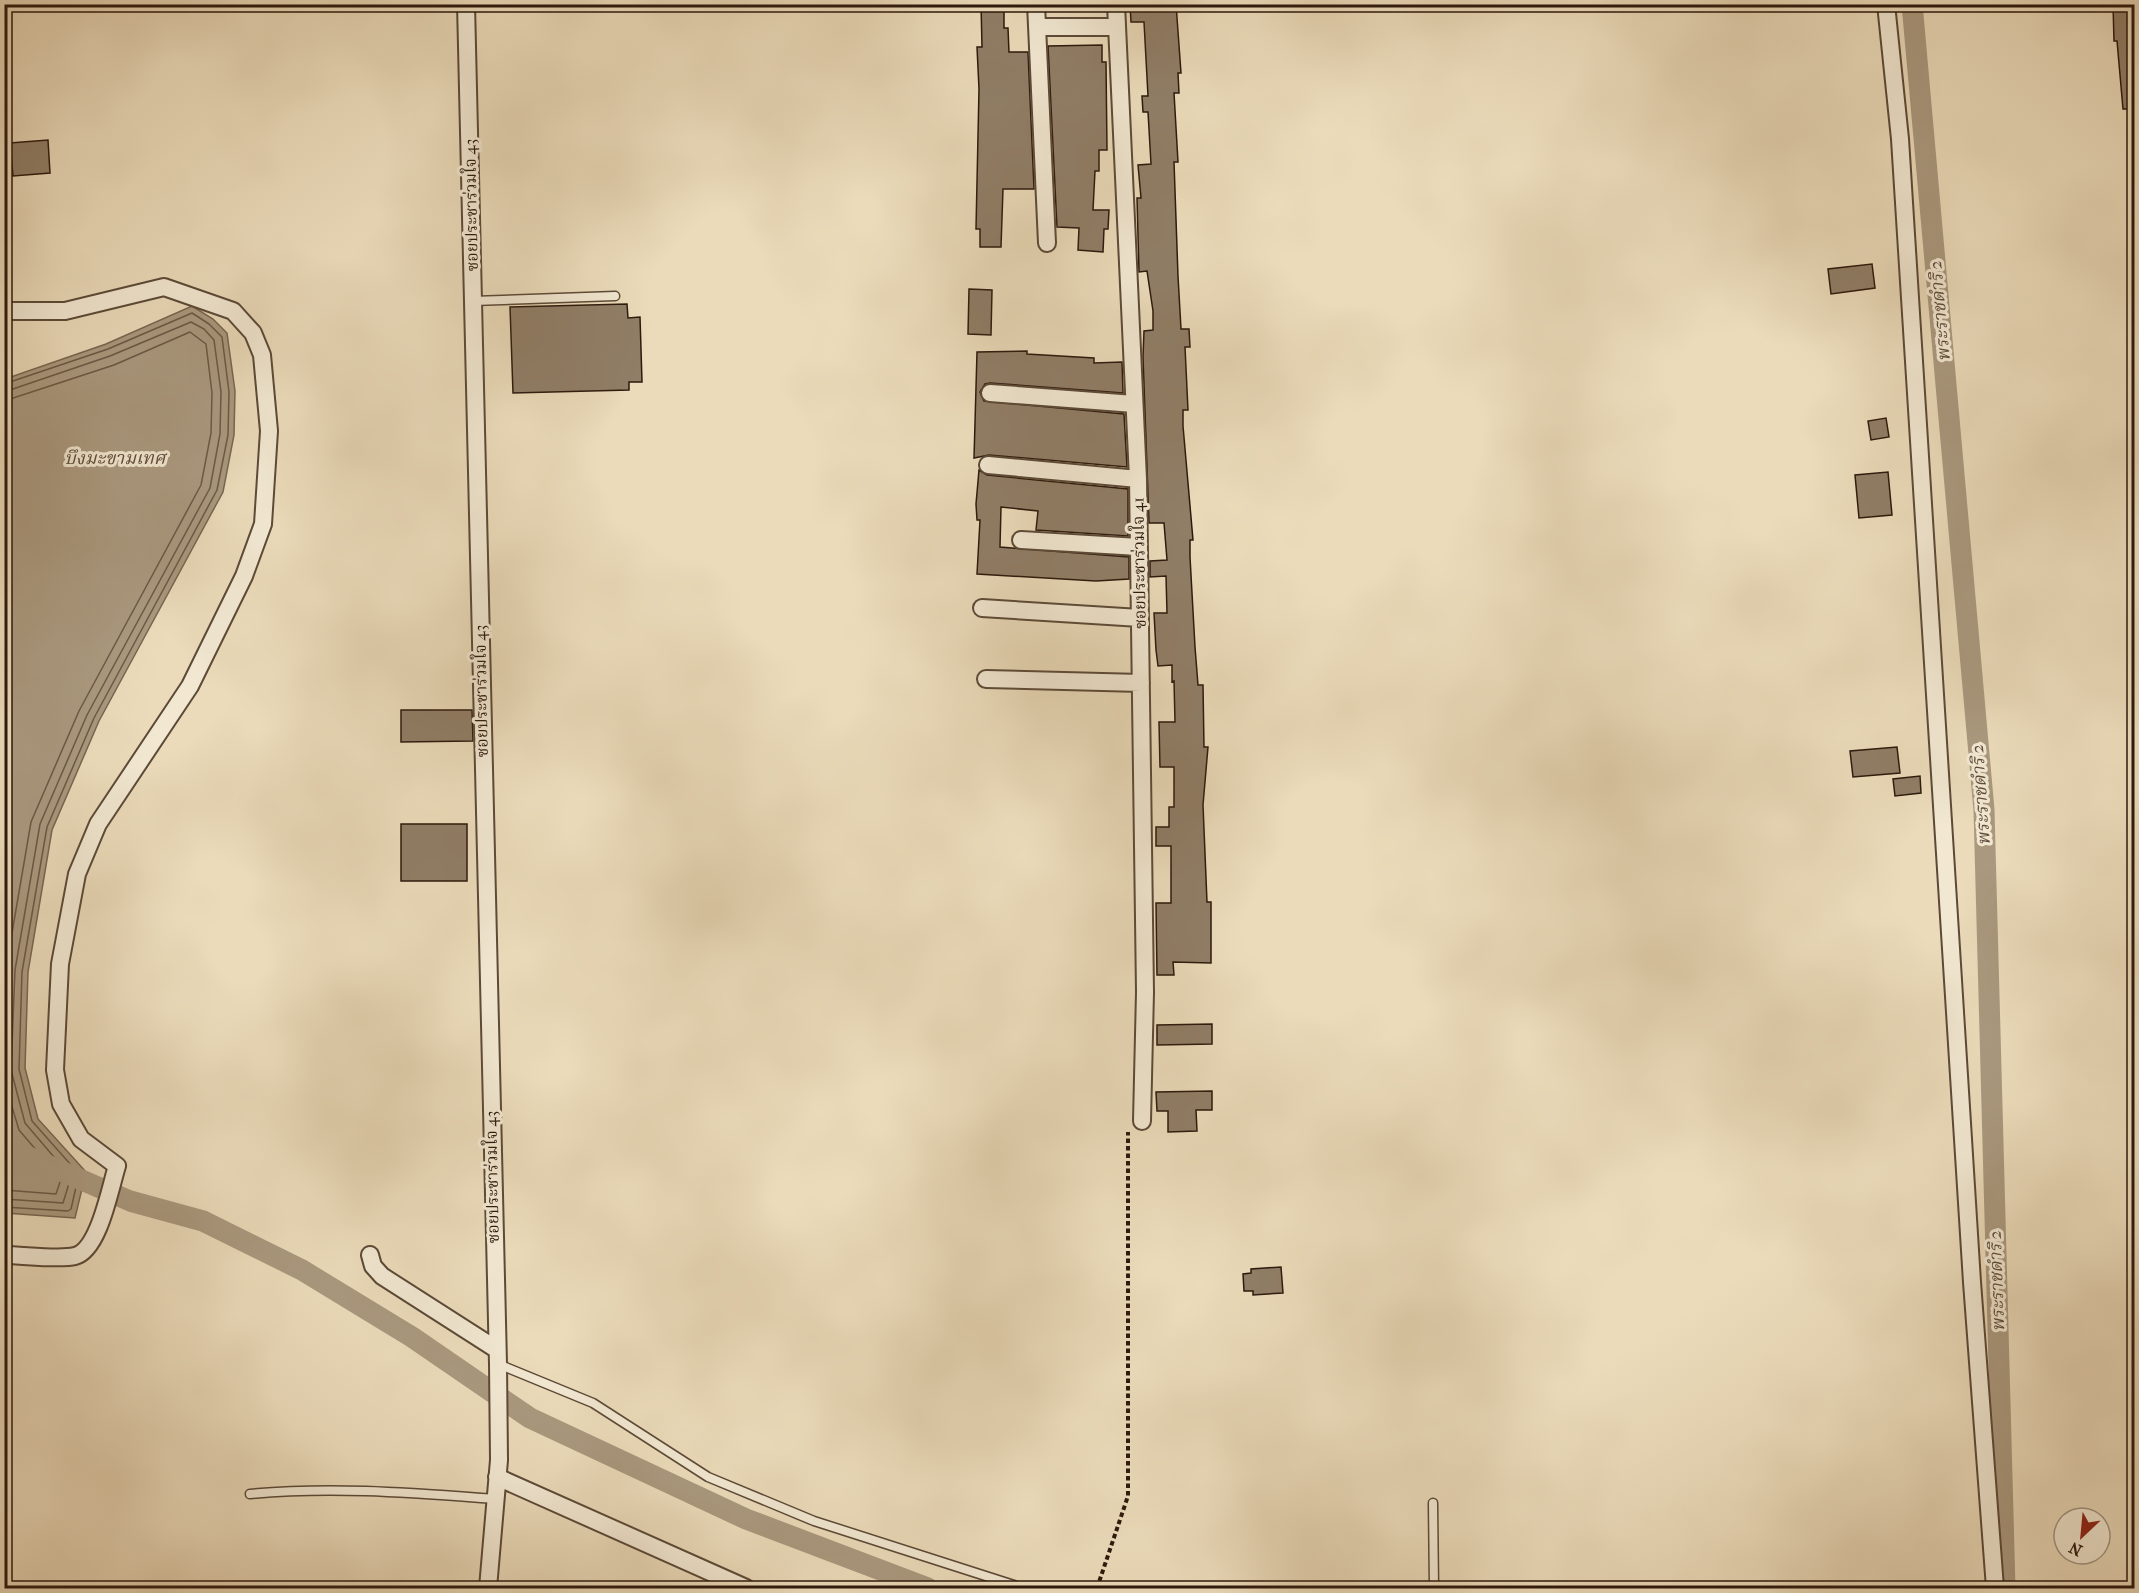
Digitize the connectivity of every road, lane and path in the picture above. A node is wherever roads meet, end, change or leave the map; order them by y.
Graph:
1 (466, 4) edge
2 (1036, 4) edge
3 (1116, 4) edge
4 (1886, 4) edge
5 (1037, 27) junction
6 (1116, 27) junction
7 (1047, 243) dead end
8 (615, 296) dead end
9 (473, 301) junction
10 (4, 311) edge
11 (990, 393) dead end
12 (1134, 404) junction
13 (988, 465) dead end
14 (1138, 479) junction
15 (1021, 540) dead end
16 (1139, 547) junction
17 (982, 608) dead end
18 (1140, 618) junction
19 (986, 679) dead end
20 (1141, 683) junction
21 (1135, 1125) joint
22 (4, 1255) edge
23 (370, 1256) dead end
24 (497, 1363) junction
25 (497, 1477) junction
26 (250, 1494) dead end
27 (495, 1499) junction
28 (1433, 1503) dead end
29 (488, 1588) edge
30 (746, 1588) edge
31 (1023, 1588) edge
32 (1097, 1588) edge
33 (1434, 1588) edge
34 (1995, 1588) edge

1 - 9 street, ซอยประชาร่วมใจ 43
2 - 5 street
3 - 6 street, ซอยประชาร่วมใจ 41
4 - 34 street
5 - 6 street
5 - 7 street
6 - 12 street, ซอยประชาร่วมใจ 41
8 - 9 lane
9 - 24 street, ซอยประชาร่วมใจ 43
10 - 22 street
11 - 12 street
12 - 14 street, ซอยประชาร่วมใจ 41
13 - 14 street
14 - 16 street, ซอยประชาร่วมใจ 41
15 - 16 street
16 - 18 street, ซอยประชาร่วมใจ 41
17 - 18 street
18 - 20 street, ซอยประชาร่วมใจ 41
19 - 20 street
20 - 21 street, ซอยประชาร่วมใจ 41
21 - 32 path
23 - 24 street
24 - 25 street, ซอยประชาร่วมใจ 43
24 - 31 lane
25 - 27 street, ซอยประชาร่วมใจ 43
25 - 30 street
26 - 27 lane
27 - 29 street, ซอยประชาร่วมใจ 43
28 - 33 lane

